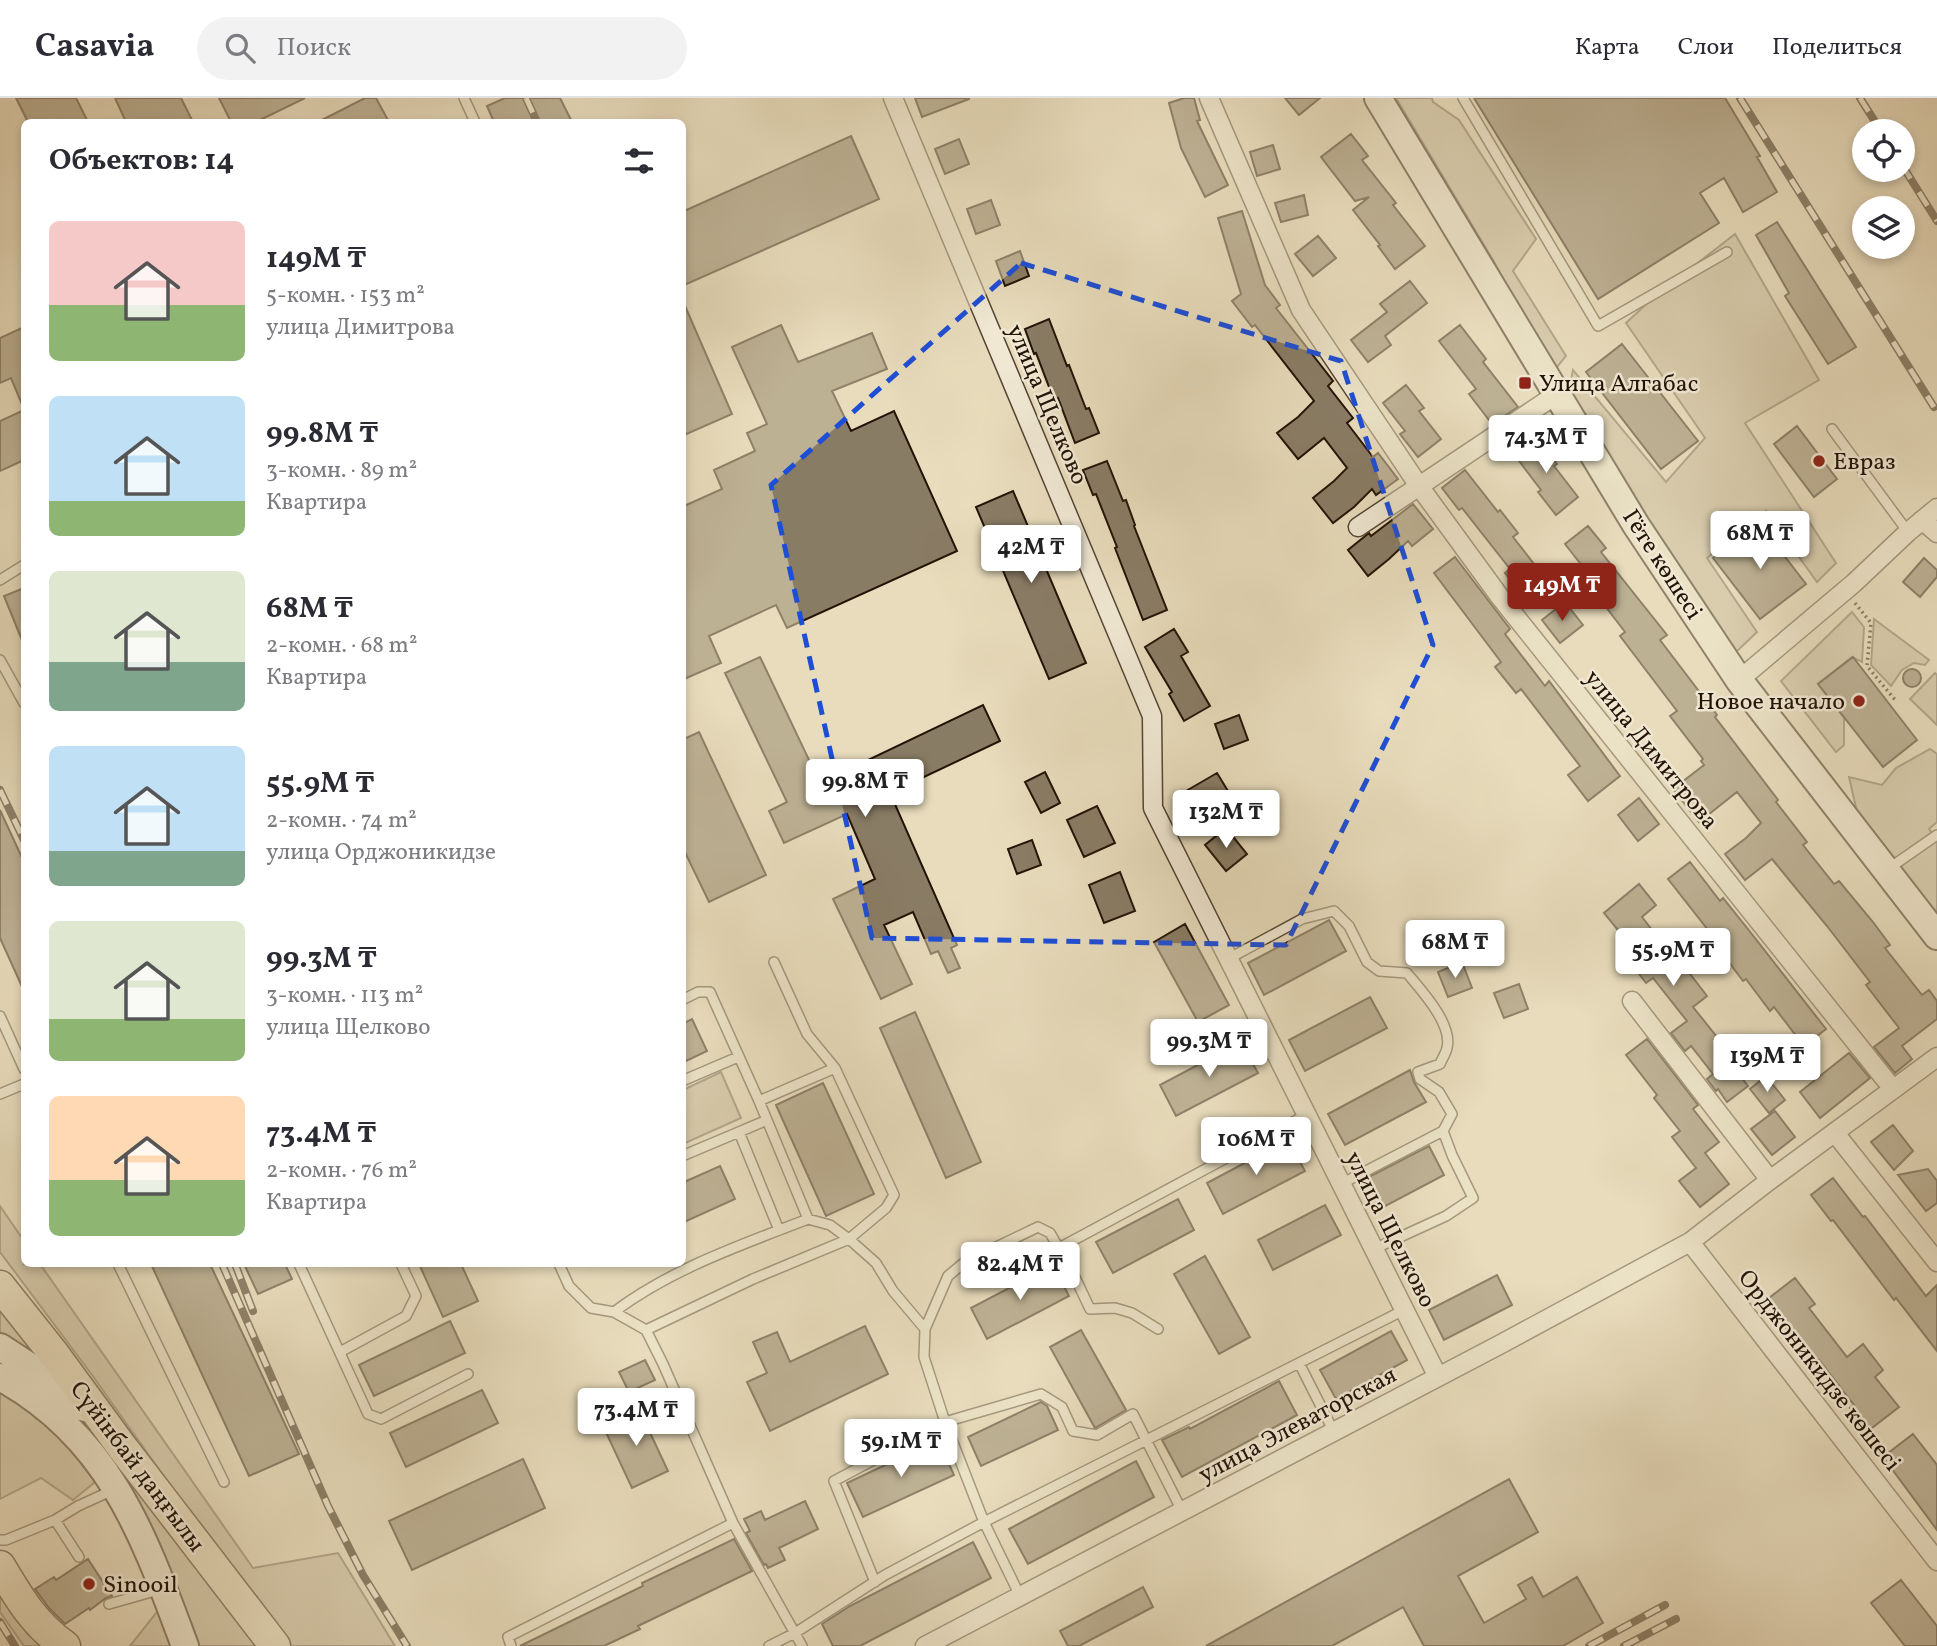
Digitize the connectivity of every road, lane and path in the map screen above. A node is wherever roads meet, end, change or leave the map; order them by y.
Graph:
1 (464, 98) edge
2 (893, 98) edge
3 (1209, 98) edge
4 (1378, 98) edge
5 (1463, 98) edge
6 (474, 119) edge
7 (1727, 252) dead end
8 (1557, 394) junction
9 (1832, 429) dead end
10 (1419, 486) junction
11 (1937, 508) edge
12 (1922, 520) junction
13 (1358, 527) dead end
14 (1908, 532) junction
15 (1937, 533) edge
16 (21, 567) edge
17 (0, 579) edge
18 (1845, 591) junction
19 (0, 660) edge
20 (1739, 680) junction
21 (21, 698) edge
22 (1896, 701) dead end
23 (1937, 835) edge
24 (1886, 870) junction
25 (1937, 936) edge
26 (1228, 959) junction
27 (774, 962) dead end
28 (686, 998) edge
29 (1632, 1001) dead end
30 (0, 1016) edge
31 (738, 1057) junction
32 (1937, 1057) edge
33 (21, 1062) edge
34 (835, 1068) junction
35 (686, 1079) edge
36 (21, 1085) edge
37 (1893, 1089) junction
38 (0, 1094) edge
39 (759, 1101) junction
40 (1306, 1115) junction
41 (767, 1120) junction
42 (1443, 1131) junction
43 (739, 1132) junction
44 (1835, 1133) junction
45 (686, 1154) edge
46 (1770, 1180) junction
47 (1341, 1184) junction
48 (808, 1219) junction
49 (779, 1230) junction
50 (849, 1239) junction
51 (1690, 1242) junction
52 (1059, 1248) junction
53 (1374, 1250) junction
54 (1937, 1262) edge
55 (119, 1267) edge
56 (300, 1267) edge
57 (402, 1267) edge
58 (560, 1267) edge
59 (0, 1286) edge
60 (1404, 1310) junction
61 (614, 1312) junction
62 (925, 1329) junction
63 (1158, 1329) dead end
64 (646, 1330) junction
65 (0, 1347) edge
66 (340, 1352) junction
67 (1299, 1363) junction
68 (468, 1374) dead end
69 (0, 1377) edge
70 (1438, 1377) junction
71 (945, 1422) junction
72 (1335, 1432) junction
73 (1146, 1440) junction
74 (122, 1447) junction
75 (224, 1482) dead end
76 (117, 1488) junction
77 (1182, 1511) junction
78 (55, 1520) junction
79 (985, 1522) junction
80 (733, 1523) junction
81 (0, 1540) edge
82 (79, 1557) dead end
83 (1937, 1561) edge
84 (0, 1566) edge
85 (875, 1582) junction
86 (163, 1588) junction
87 (1020, 1596) junction
88 (109, 1604) dead end
89 (795, 1633) junction
90 (65, 1646) edge
91 (185, 1646) edge
92 (275, 1646) edge
93 (511, 1646) edge
94 (769, 1646) edge
95 (802, 1646) edge
96 (925, 1646) edge

1 - 6 lane
2 - 26 street, улица Щелково
3 - 10 street, улица Димитрова
4 - 8 main road, Гёте көшесі
5 - 7 lane
8 - 10 street
8 - 20 main road, Гёте көшесі
9 - 14 lane
10 - 13 street
10 - 37 street, улица Димитрова
11 - 12 street
12 - 14 street
12 - 15 street
14 - 18 street
16 - 17 lane
18 - 20 street
18 - 22 path
19 - 21 lane
20 - 24 main road, Гёте көшесі
23 - 24 lane
24 - 25 main road, Гёте көшесі
26 - 40 street, улица Щелково
26 - 42 lane
27 - 34 lane
28 - 31 lane
29 - 46 street
30 - 33 lane
31 - 35 lane
31 - 39 lane
32 - 37 street, улица Элеваторская
34 - 39 lane
34 - 50 lane
36 - 38 lane
37 - 44 street, улица Элеваторская
39 - 41 lane
40 - 47 street, улица Щелково
40 - 52 lane
41 - 43 lane
41 - 48 lane
42 - 47 lane
42 - 53 lane
43 - 45 lane
43 - 49 lane
44 - 46 street, улица Элеваторская
44 - 54 street
46 - 51 street, улица Элеваторская
47 - 53 street, улица Щелково
48 - 49 lane
48 - 50 lane
49 - 61 lane
50 - 62 lane
50 - 64 lane
51 - 70 street, улица Элеваторская
51 - 83 street, Орджоникидзе көшесі
52 - 62 lane
52 - 63 lane
53 - 60 street, улица Щелково
55 - 75 lane
56 - 66 lane
57 - 66 lane
58 - 61 lane
59 - 74 main road, Сүйінбай даңғылы
60 - 67 lane
60 - 70 street, улица Щелково
61 - 64 lane
62 - 71 lane
64 - 80 lane
65 - 74 main road
66 - 68 lane
67 - 72 lane
67 - 73 lane
69 - 76 main road
70 - 72 street, улица Элеваторская
71 - 73 lane
71 - 79 lane
71 - 85 lane
72 - 77 street, улица Элеваторская
73 - 77 lane
73 - 79 lane
74 - 92 main road, Сүйінбай даңғылы
76 - 78 lane
76 - 86 main road
77 - 87 street, улица Элеваторская
78 - 81 lane
78 - 82 lane
79 - 85 lane
79 - 87 lane
80 - 89 lane
80 - 93 lane
84 - 90 main road
85 - 89 lane
86 - 88 lane
86 - 91 main road
87 - 96 street, улица Элеваторская
89 - 94 lane
89 - 95 lane

